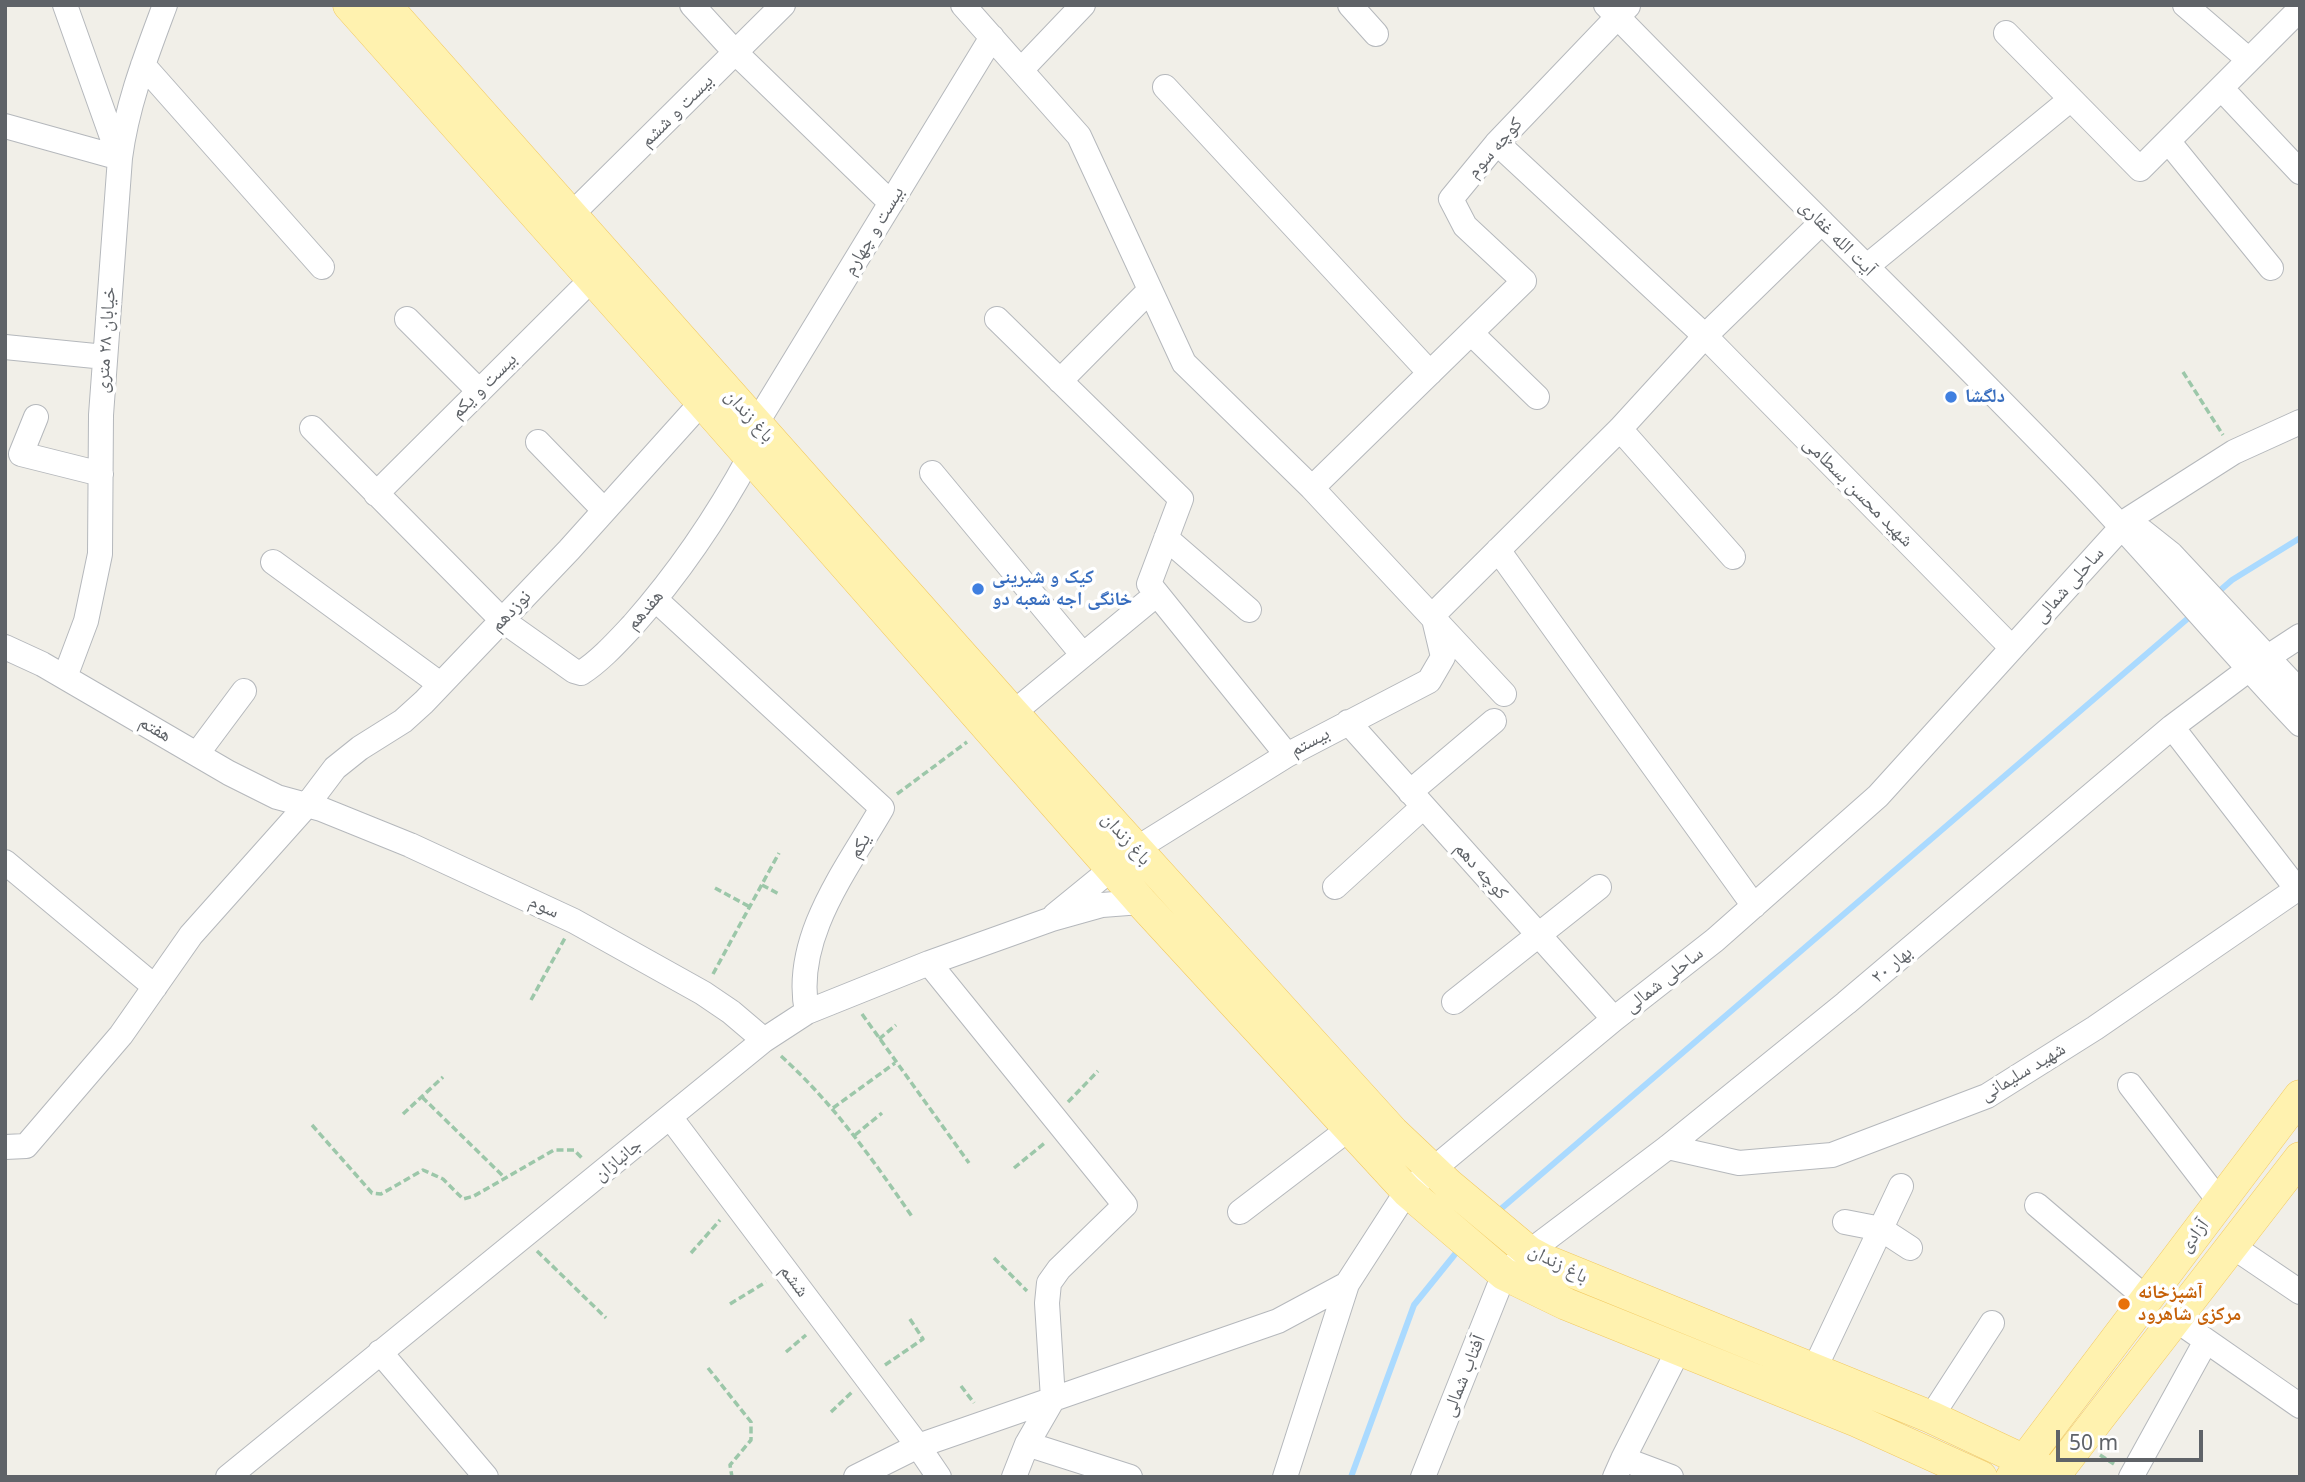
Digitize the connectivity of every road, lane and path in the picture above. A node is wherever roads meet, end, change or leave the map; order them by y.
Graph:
1 (65, 5) edge
2 (165, 5) edge
3 (349, 5) edge
4 (385, 5) edge
5 (692, 5) edge
6 (783, 5) edge
7 (963, 5) edge
8 (1083, 5) edge
9 (1350, 5) edge
10 (2185, 5) edge
11 (1617, 9) edge
12 (2300, 9) edge
13 (2006, 33) dead end
14 (1376, 34) dead end
15 (992, 37) junction
16 (736, 53) junction
17 (2249, 60) junction
18 (143, 65) junction
19 (1021, 70) junction
20 (1165, 86) dead end
21 (2221, 88) junction
22 (2071, 99) junction
23 (5, 126) edge
24 (2168, 141) junction
25 (1497, 143) junction
26 (120, 158) junction
27 (2300, 172) edge
28 (891, 203) junction
29 (571, 215) junction
30 (1822, 222) junction
31 (322, 267) dead end
32 (1866, 267) junction
33 (2271, 268) dead end
34 (593, 278) junction
35 (1150, 290) junction
36 (407, 319) dead end
37 (997, 319) dead end
38 (1471, 333) junction
39 (1705, 336) junction
40 (6, 349) edge
41 (105, 357) junction
42 (2183, 372) dead end
43 (1430, 373) junction
44 (1060, 381) junction
45 (479, 391) junction
46 (1537, 397) dead end
47 (702, 402) junction
48 (36, 417) dead end
49 (2300, 422) edge
50 (756, 424) junction
51 (312, 428) dead end
52 (1620, 429) junction
53 (538, 442) dead end
54 (2234, 452) junction
55 (750, 456) junction
56 (932, 473) dead end
57 (101, 474) junction
58 (1312, 488) junction
59 (376, 494) junction
60 (603, 509) junction
61 (2125, 523) junction
62 (1166, 538) junction
63 (1498, 550) junction
64 (1733, 557) dead end
65 (273, 562) dead end
66 (1157, 594) junction
67 (656, 600) junction
68 (1249, 610) dead end
69 (1433, 615) junction
70 (502, 620) junction
71 (2300, 636) edge
72 (5, 647) edge
73 (2012, 648) junction
74 (1083, 655) junction
75 (2257, 664) junction
76 (65, 677) junction
77 (440, 684) junction
78 (244, 691) dead end
79 (2300, 692) edge
80 (1504, 694) dead end
81 (1001, 720) junction
82 (1494, 721) dead end
83 (1348, 722) junction
84 (2300, 724) edge
85 (2172, 727) junction
86 (197, 754) junction
87 (1287, 755) junction
88 (1416, 799) junction
89 (307, 805) junction
90 (882, 808) junction
91 (779, 853) dead end
92 (1124, 858) junction
93 (5, 862) edge
94 (762, 885) junction
95 (1335, 887) dead end
96 (1599, 887) dead end
97 (715, 888) dead end
98 (2298, 888) edge
99 (779, 894) dead end
100 (1142, 902) junction
101 (1754, 906) junction
102 (750, 907) junction
103 (1052, 919) junction
104 (574, 921) junction
105 (1538, 935) junction
106 (929, 963) junction
107 (155, 987) junction
108 (703, 993) junction
109 (849, 995) junction
110 (531, 1000) dead end
111 (1454, 1002) dead end
112 (807, 1012) junction
113 (1614, 1019) junction
114 (896, 1025) dead end
115 (879, 1039) junction
116 (764, 1040) junction
117 (895, 1063) junction
118 (1098, 1071) dead end
119 (443, 1077) dead end
120 (2130, 1085) dead end
121 (2300, 1096) edge
122 (422, 1097) junction
123 (833, 1108) junction
124 (882, 1113) dead end
125 (403, 1114) dead end
126 (670, 1117) junction
127 (1059, 1122) junction
128 (312, 1125) dead end
129 (1350, 1128) junction
130 (855, 1135) junction
131 (5, 1147) edge
132 (1668, 1147) junction
133 (2300, 1158) edge
134 (969, 1163) dead end
135 (1014, 1168) dead end
136 (599, 1175) junction
137 (1441, 1177) junction
138 (506, 1178) junction
139 (1901, 1186) dead end
140 (1417, 1201) junction
141 (2220, 1202) junction
142 (735, 1203) junction
143 (2037, 1205) dead end
144 (1240, 1213) dead end
145 (913, 1218) dead end
146 (1845, 1222) dead end
147 (1881, 1229) junction
148 (523, 1237) junction
149 (1520, 1245) junction
150 (2232, 1246) junction
151 (1910, 1248) dead end
152 (691, 1253) dead end
153 (993, 1258) dead end
154 (1496, 1269) junction
155 (786, 1270) junction
156 (1347, 1284) junction
157 (2300, 1292) edge
158 (2147, 1299) junction
159 (1047, 1303) junction
160 (730, 1304) dead end
161 (606, 1318) dead end
162 (824, 1320) junction
163 (2175, 1320) junction
164 (1992, 1323) dead end
165 (2206, 1341) junction
166 (1679, 1349) junction
167 (786, 1352) dead end
168 (380, 1353) junction
169 (708, 1368) dead end
170 (1814, 1370) junction
171 (1053, 1399) junction
172 (2300, 1406) edge
173 (1931, 1417) junction
174 (1027, 1444) junction
175 (919, 1446) junction
176 (1619, 1468) edge
177 (2018, 1469) edge
178 (2055, 1476) edge
179 (228, 1477) edge
180 (486, 1477) edge
181 (732, 1477) edge
182 (856, 1477) edge
183 (939, 1477) edge
184 (1014, 1477) edge
185 (1130, 1477) edge
186 (1285, 1477) edge
187 (1423, 1477) edge
188 (1671, 1477) edge
189 (1981, 1477) edge
190 (2131, 1477) edge

1 - 26 street
2 - 18 street, خیابان ۲۸ متری
3 - 34 main road, باغ زندان
4 - 29 main road, باغ زندان
5 - 16 street
6 - 16 street, بیست و ششم
7 - 15 street
8 - 19 street
9 - 14 street
10 - 17 street
11 - 25 street, کوچه سوم
11 - 30 street, آیت الله غفاری
12 - 17 street
13 - 22 street
15 - 19 street
15 - 28 street, بیست و چهارم
16 - 28 street
16 - 29 street, بیست و ششم
17 - 21 street
18 - 26 street, خیابان ۲۸ متری
18 - 31 street
19 - 35 street
20 - 43 street
21 - 24 street
21 - 27 street
22 - 24 street
22 - 32 street
23 - 26 street
24 - 33 street
25 - 38 street, کوچه سوم
25 - 39 street, شهید محسن بسطامی
26 - 41 street, خیابان ۲۸ متری
28 - 50 street, بیست و چهارم
29 - 50 main road, باغ زندان
30 - 32 street, آیت الله غفاری
30 - 39 street
32 - 61 street, آیت الله غفاری
34 - 45 street, بیست و یکم
34 - 47 main road, باغ زندان
35 - 44 street
35 - 58 street
36 - 45 street
37 - 44 street
38 - 43 street
38 - 46 street
39 - 52 street
39 - 73 street, شهید محسن بسطامی
40 - 41 street
41 - 57 street, خیابان ۲۸ متری
42 - 54 path
43 - 58 street
44 - 62 street
45 - 59 street, بیست و یکم
47 - 55 main road, باغ زندان
47 - 60 street, نوزدهم
48 - 57 street
49 - 54 street, ساحلی شمالی
50 - 81 main road, باغ زندان
51 - 59 street
52 - 63 street
52 - 64 street
53 - 60 street
54 - 61 street, ساحلی شمالی
55 - 67 street, هفدهم
55 - 81 main road, باغ زندان
56 - 74 street
57 - 76 street, خیابان ۲۸ متری
58 - 69 street
59 - 70 street
60 - 70 street, نوزدهم
61 - 73 street, ساحلی شمالی
61 - 75 street, آیت الله غفاری
62 - 66 street
62 - 68 street
63 - 69 street
63 - 101 street
65 - 77 street
66 - 74 street
66 - 87 street
67 - 70 street, هفدهم
67 - 90 street
69 - 80 street
69 - 83 street, بیستم
70 - 77 street, نوزدهم
71 - 75 street, بهار ۲۰
72 - 76 street, هفتم
73 - 101 street, ساحلی شمالی
74 - 81 street
75 - 79 street
75 - 84 street
75 - 85 street, بهار ۲۰
76 - 86 street, هفتم
77 - 89 street, نوزدهم
78 - 86 street
81 - 90 path
81 - 92 main road, باغ زندان
82 - 88 street
83 - 87 street, بیستم
83 - 88 street, کوچه دهم
85 - 98 street
85 - 132 street, بهار ۲۰
86 - 89 street, هفتم
87 - 92 street, بیستم
88 - 95 street
88 - 105 street, کوچه دهم
89 - 104 street, سوم
89 - 107 street, نوزدهم
90 - 112 street, یکم
91 - 94 path
92 - 100 main road, باغ زندان
92 - 103 street, جانبازان
92 - 137 main road, باغ زندان
93 - 107 street
94 - 99 path
94 - 102 path
96 - 105 street
97 - 102 path
98 - 132 street, شهید سلیمانی
100 - 103 street, جانبازان
100 - 129 main road, باغ زندان
101 - 113 street, ساحلی شمالی
102 - 108 path
103 - 106 street, جانبازان
104 - 108 street, سوم
104 - 110 path
105 - 111 street
105 - 113 street, کوچه دهم
106 - 109 street, جانبازان
106 - 127 street
107 - 131 street, نوزدهم
108 - 116 street, سوم
109 - 112 street, جانبازان
109 - 115 path
112 - 116 street, جانبازان
113 - 137 street, ساحلی شمالی
114 - 115 path
115 - 117 path
116 - 123 path
116 - 126 street, جانبازان
117 - 123 path
117 - 134 path
118 - 127 path
119 - 122 path
120 - 141 street
121 - 141 main road, آزادی
122 - 125 path
122 - 138 path
123 - 130 path
124 - 130 path
126 - 136 street, جانبازان
126 - 142 street, ششم
127 - 135 path
127 - 159 street
128 - 138 path
129 - 140 main road, باغ زندان
129 - 144 street
130 - 145 path
132 - 149 street, بهار ۲۰
133 - 150 main road, آزادی
136 - 138 path
136 - 148 street, جانبازان
137 - 140 street, ساحلی شمالی
137 - 149 main road, باغ زندان
139 - 147 street
140 - 154 main road, باغ زندان
140 - 156 street, ساحلی شمالی
141 - 158 main road, آزادی
142 - 152 path
142 - 155 street, ششم
143 - 158 street
146 - 147 street
147 - 151 street
147 - 170 street
148 - 161 path
148 - 168 street, جانبازان
149 - 154 street, بهار ۲۰
149 - 170 main road, باغ زندان
150 - 157 street
150 - 163 main road, آزادی
153 - 159 path
154 - 166 main road, باغ زندان
154 - 187 street, آفتاب شمالی
155 - 160 path
155 - 162 street, ششم
156 - 171 street
156 - 186 street, ساحلی شمالی
158 - 177 main road, آزادی
159 - 171 street
162 - 167 path
162 - 175 street, ششم
163 - 165 street
163 - 178 main road, آزادی
164 - 173 street
165 - 172 street
165 - 190 street
166 - 176 street
166 - 189 main road, باغ زندان
168 - 179 street, جانبازان
168 - 180 street
169 - 181 path
170 - 173 main road, باغ زندان
171 - 174 street
171 - 175 street
173 - 177 main road, باغ زندان
174 - 184 street
174 - 185 street
175 - 182 street
175 - 183 street, ششم
176 - 188 street
177 - 178 main road, باغ زندان

